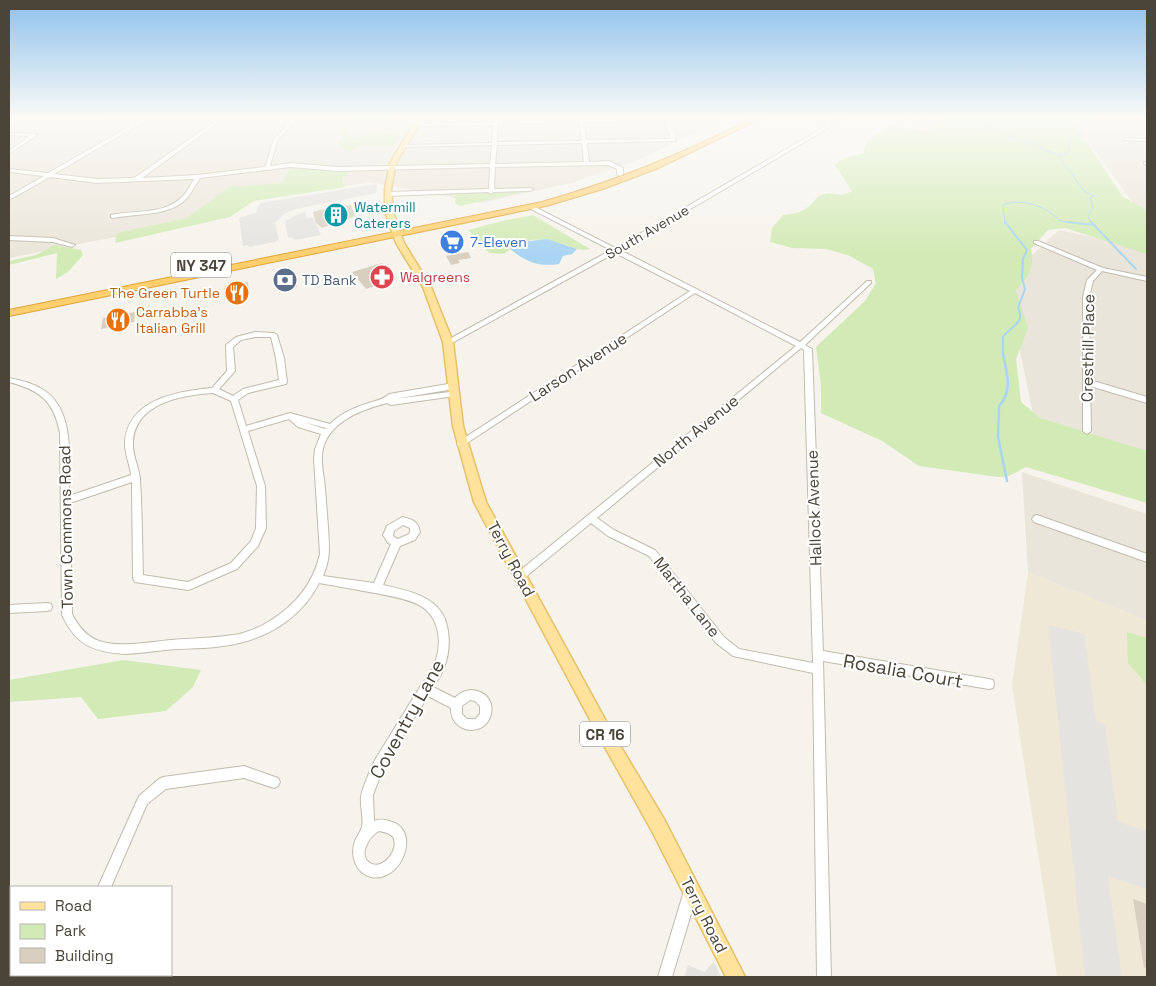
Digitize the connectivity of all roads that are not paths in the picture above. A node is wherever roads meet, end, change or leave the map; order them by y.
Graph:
1 (68, 164) edge
2 (158, 164) edge
3 (268, 164) edge
4 (393, 164) edge
5 (587, 164) edge
6 (611, 164) edge
7 (646, 164) edge
8 (664, 164) edge
9 (765, 164) edge
10 (492, 167) junction
11 (391, 168) junction
12 (267, 169) junction
13 (9, 170) edge
14 (620, 174) junction
15 (49, 175) junction
16 (198, 177) junction
17 (135, 180) junction
18 (530, 189) dead end
19 (491, 192) junction
20 (388, 194) junction
21 (9, 198) edge
22 (531, 207) junction
23 (113, 216) dead end
24 (395, 231) junction
25 (9, 238) edge
26 (1036, 242) dead end
27 (72, 245) dead end
28 (614, 251) junction
29 (1101, 269) junction
30 (1147, 279) edge
31 (870, 282) dead end
32 (694, 291) junction
33 (9, 303) edge
34 (9, 312) edge
35 (448, 342) junction
36 (801, 345) junction
37 (9, 380) edge
38 (1087, 382) junction
39 (454, 389) junction
40 (214, 390) junction
41 (234, 398) junction
42 (1147, 400) edge
43 (244, 430) junction
44 (329, 430) junction
45 (1087, 431) dead end
46 (462, 444) junction
47 (136, 477) junction
48 (65, 501) junction
49 (590, 518) junction
50 (1037, 518) dead end
51 (396, 542) dead end
52 (1147, 558) edge
53 (520, 576) junction
54 (318, 579) junction
55 (376, 589) junction
56 (47, 606) dead end
57 (9, 608) edge
58 (818, 655) junction
59 (818, 668) junction
60 (989, 684) dead end
61 (425, 689) junction
62 (457, 705) dead end
63 (274, 782) dead end
64 (368, 831) dead end
65 (104, 886) edge
66 (692, 891) junction
67 (665, 977) edge
68 (736, 977) edge
69 (824, 977) edge

1 - 15 street
2 - 17 street
3 - 12 street
4 - 11 main road, Terry Road / CR 16
5 - 10 street
6 - 14 street
7 - 14 highway, NY 347
8 - 22 highway, NY 347
9 - 28 street, South Avenue
10 - 11 street
10 - 19 street
11 - 12 street
11 - 20 main road, Terry Road / CR 16
12 - 16 street
13 - 15 street
14 - 24 highway, NY 347
15 - 17 street
15 - 21 street
16 - 17 street
16 - 23 street
18 - 19 street
19 - 20 street
20 - 24 main road, Terry Road / CR 16
22 - 24 highway, NY 347
22 - 28 street
24 - 33 highway, NY 347
24 - 34 highway, NY 347
24 - 35 main road, Terry Road / CR 16
25 - 27 street
26 - 29 street
28 - 32 street
28 - 35 street, South Avenue
29 - 30 street
29 - 38 street, Cresthill Place
31 - 36 street, North Avenue
32 - 36 street
32 - 46 street, Larson Avenue
35 - 39 main road, Terry Road / CR 16
36 - 49 street, North Avenue
36 - 58 street, Hallock Avenue
37 - 48 street, Town Commons Road
38 - 42 street
38 - 45 street, Cresthill Place
39 - 44 street
39 - 46 main road, Terry Road / CR 16
40 - 41 street
40 - 41 street
40 - 47 street
41 - 43 street
43 - 44 street
43 - 47 street
44 - 54 street, Town Commons Road
46 - 53 main road, Terry Road / CR 16
47 - 48 street
48 - 54 street, Town Commons Road
49 - 53 street, North Avenue
49 - 59 street, Martha Lane
50 - 52 street
51 - 55 street
53 - 66 main road, Terry Road / CR 16
54 - 55 street, Coventry Lane
55 - 61 street, Coventry Lane
56 - 57 street
58 - 59 street, Hallock Avenue
58 - 60 street, Rosalia Court
59 - 69 street, Hallock Avenue
61 - 62 street
61 - 64 street, Coventry Lane
63 - 65 street
66 - 67 street
66 - 68 main road, Terry Road / CR 16

